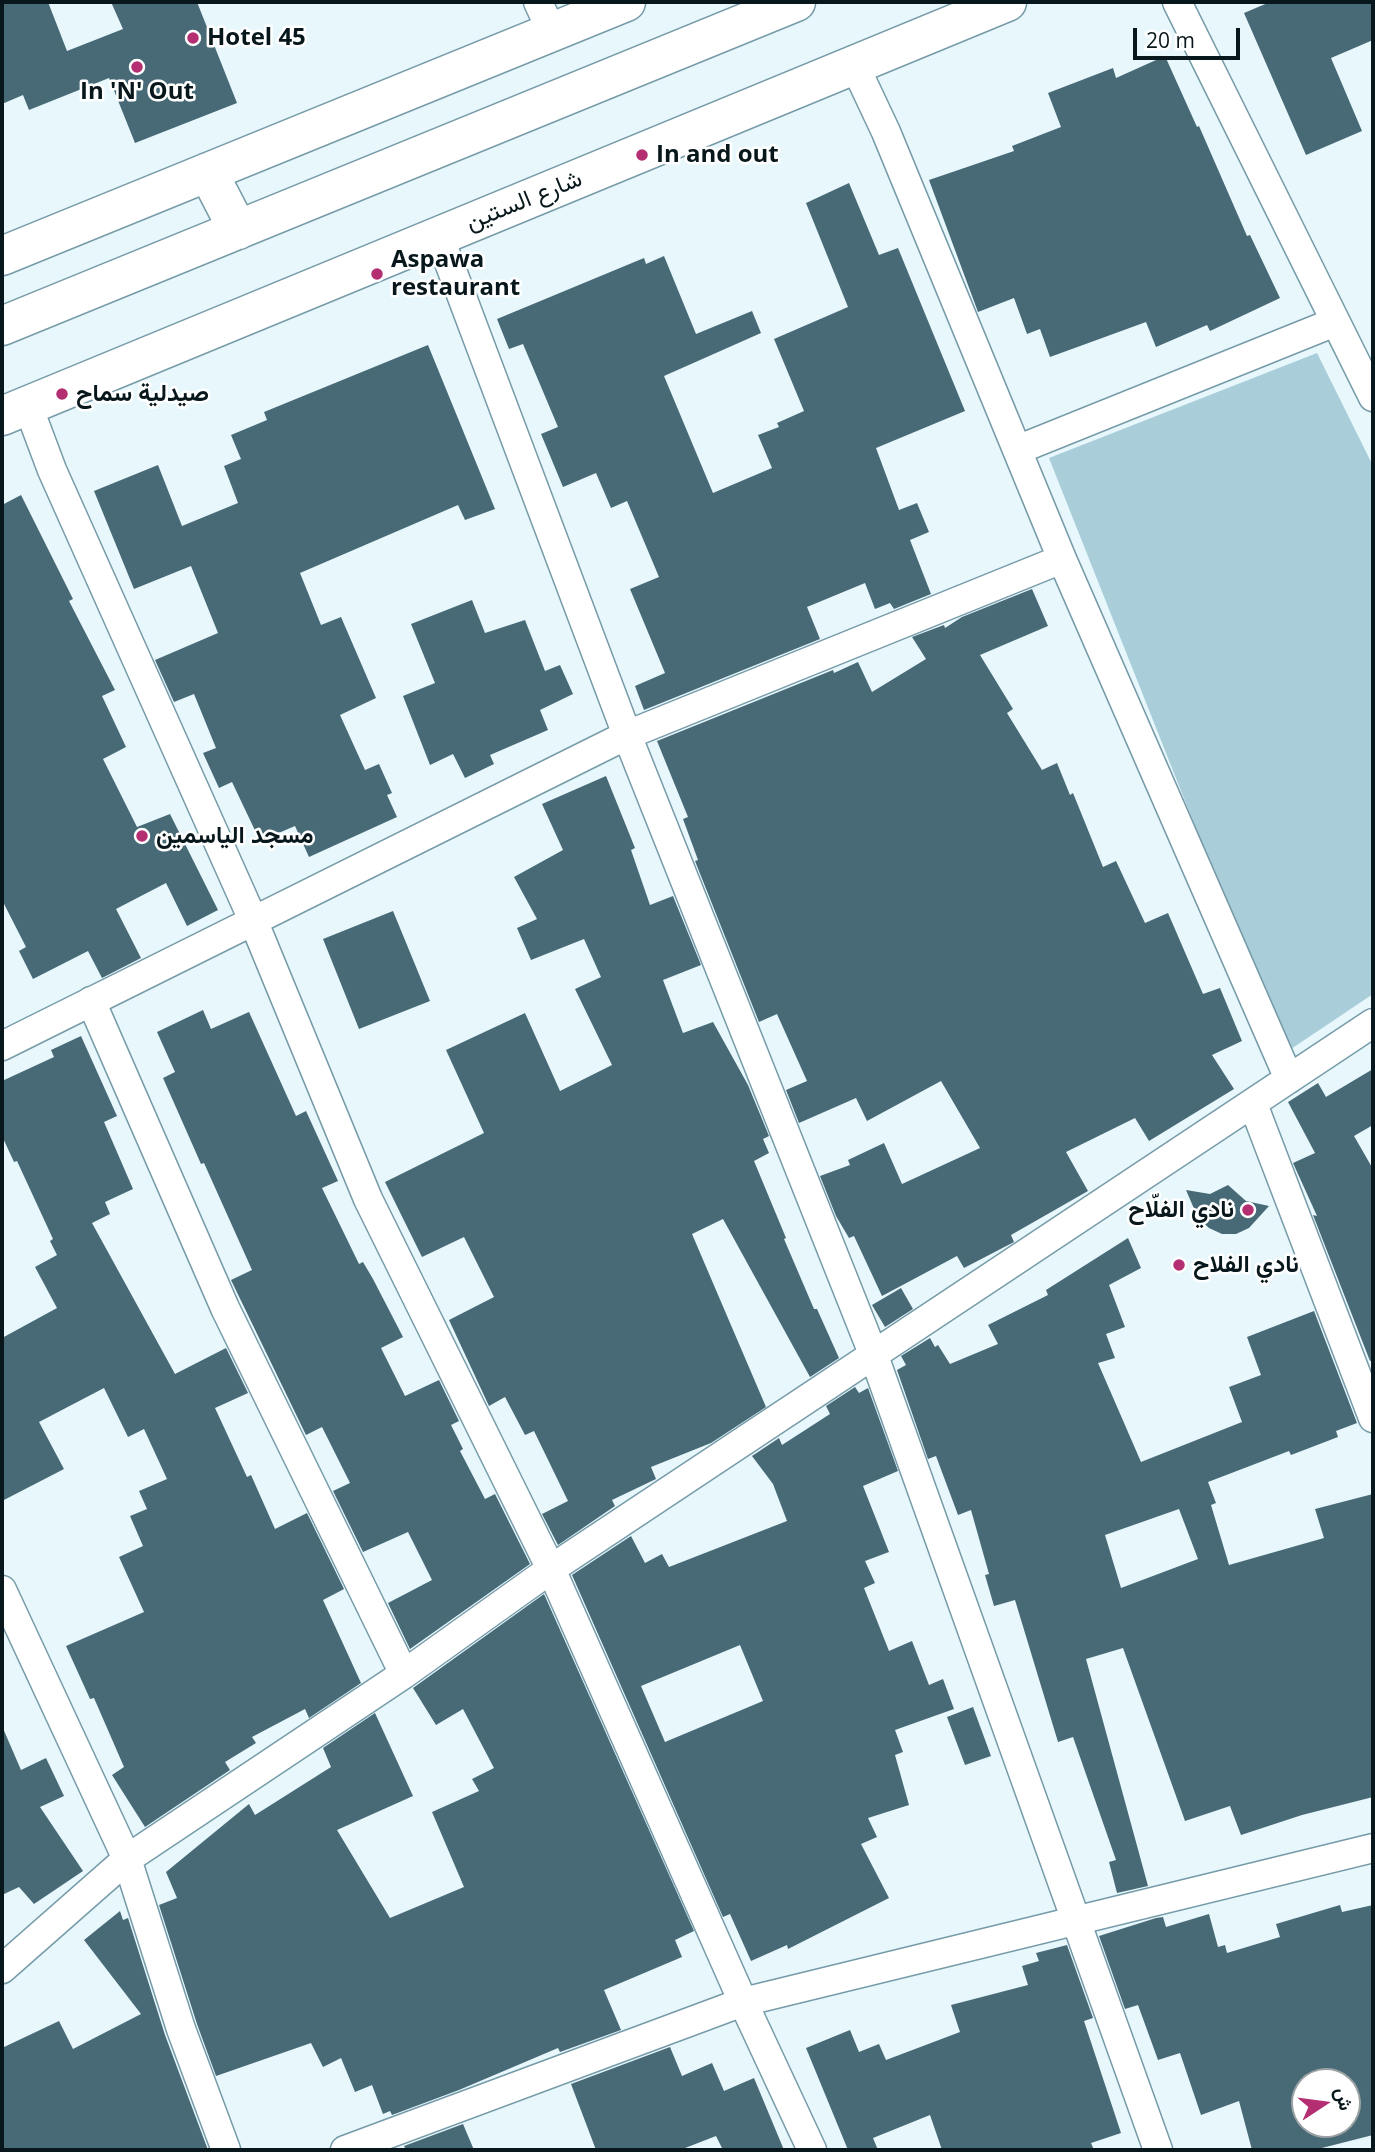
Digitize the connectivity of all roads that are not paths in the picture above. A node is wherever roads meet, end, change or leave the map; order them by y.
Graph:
1 (626, 2) edge
2 (796, 2) edge
3 (1007, 2) edge
4 (1177, 2) edge
5 (545, 17) edge
6 (854, 64) junction
7 (208, 172) junction
8 (238, 230) junction
9 (439, 236) junction
10 (2, 256) edge
11 (1335, 322) junction
12 (2, 326) edge
13 (1373, 395) edge
14 (15, 411) edge
15 (1017, 450) junction
16 (1062, 559) junction
17 (627, 735) junction
18 (253, 920) junction
19 (91, 1001) junction
20 (1373, 1023) edge
21 (2, 1046) edge
22 (1289, 1079) junction
23 (1253, 1104) junction
24 (874, 1356) junction
25 (1373, 1418) edge
26 (551, 1569) junction
27 (2, 1590) edge
28 (404, 1674) junction
29 (1373, 1848) edge
30 (128, 1859) junction
31 (1077, 1919) junction
32 (2, 1969) edge
33 (743, 2002) junction
34 (226, 2150) edge
35 (345, 2150) edge
36 (812, 2150) edge
37 (1158, 2150) edge

1 - 5 main road
2 - 8 main road
3 - 6 main road, شارع الستين
4 - 11 street
5 - 7 main road
6 - 9 main road, شارع الستين
6 - 15 street
7 - 8 main road
7 - 10 main road
8 - 12 main road
9 - 14 main road, شارع الستين
9 - 17 street
11 - 13 street
11 - 15 street
14 - 18 street
15 - 16 street
16 - 17 street
16 - 22 street
17 - 18 street
17 - 24 street
18 - 19 street
18 - 26 street
19 - 21 street
19 - 28 street
20 - 22 street
22 - 23 street
23 - 24 street
23 - 25 street
24 - 26 street
24 - 31 street
26 - 28 street
26 - 33 street
27 - 30 street
28 - 30 street
29 - 31 street
30 - 32 street
30 - 34 street
31 - 33 street
31 - 37 street
33 - 35 street
33 - 36 street

